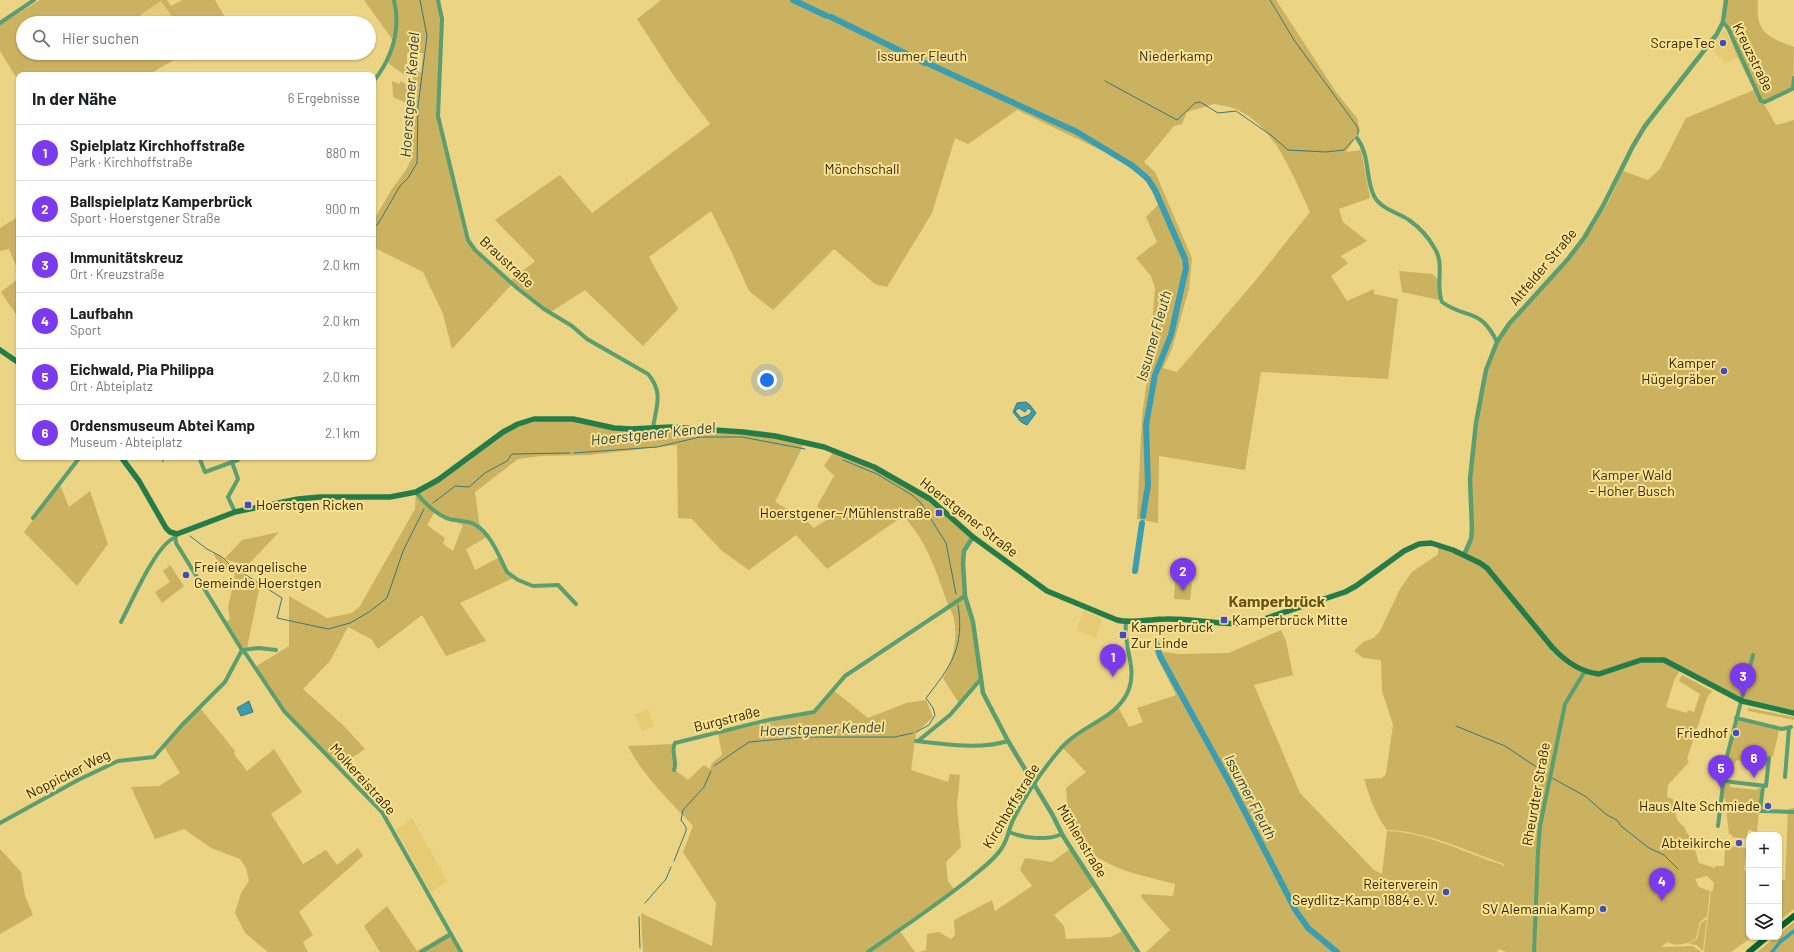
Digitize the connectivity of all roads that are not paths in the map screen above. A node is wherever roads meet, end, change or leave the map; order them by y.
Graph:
1 (34, 0) edge
2 (394, 0) edge
3 (438, 0) edge
4 (1726, 0) edge
5 (1723, 22) junction
6 (0, 23) edge
7 (376, 78) edge
8 (1794, 78) edge
9 (1794, 88) edge
10 (1357, 138) dead end
11 (1497, 342) junction
12 (0, 350) edge
13 (16, 361) edge
14 (653, 428) junction
15 (78, 460) edge
16 (123, 460) edge
17 (200, 460) edge
18 (238, 460) dead end
19 (232, 462) junction
20 (416, 492) junction
21 (235, 512) junction
22 (33, 518) dead end
23 (175, 536) junction
24 (973, 537) junction
25 (1464, 555) junction
26 (965, 596) junction
27 (576, 604) dead end
28 (121, 622) dead end
29 (1126, 623) junction
30 (242, 650) junction
31 (276, 650) dead end
32 (1753, 655) dead end
33 (1586, 671) junction
34 (980, 680) junction
35 (1742, 701) junction
36 (1794, 713) edge
37 (1736, 718) junction
38 (1008, 741) junction
39 (1769, 758) dead end
40 (674, 770) dead end
41 (1785, 777) dead end
42 (1723, 781) junction
43 (1034, 784) junction
44 (1763, 786) junction
45 (1794, 812) edge
46 (0, 823) edge
47 (1718, 826) dead end
48 (1009, 832) junction
49 (1062, 834) junction
50 (1794, 916) edge
51 (1782, 926) edge
52 (451, 934) junction
53 (1763, 940) edge
54 (421, 952) edge
55 (461, 952) edge
56 (868, 952) edge
57 (1138, 952) edge
58 (1534, 952) edge
59 (1749, 952) edge

1 - 6 street
2 - 7 street
3 - 14 street, Braustraße
4 - 5 street, Altfelder Straße
5 - 9 street, Kreuzstraße
5 - 11 street, Altfelder Straße
8 - 9 street
10 - 11 street
11 - 25 street, Altfelder Straße
12 - 13 main road
14 - 20 main road, Hoerstgener Straße
14 - 24 main road, Hoerstgener Straße
15 - 22 street
16 - 23 main road
17 - 19 street
18 - 19 street
19 - 21 street
20 - 21 main road, Hoerstgener Straße
20 - 27 street
21 - 23 main road, Hoerstgener Straße
23 - 28 street
23 - 30 street, Molkereistraße
24 - 26 street, Mühlenstraße
24 - 29 main road, Hoerstgener Straße
25 - 29 main road, Hoerstgener Straße
25 - 33 main road, Hoerstgener Straße
26 - 34 street, Mühlenstraße
26 - 40 street, Burgstraße
29 - 43 street, Kirchhoffstraße
30 - 31 street
30 - 46 street, Noppicker Weg
30 - 52 street, Molkereistraße
32 - 35 street
33 - 35 main road
33 - 58 street, Rheurdter Straße
34 - 38 street, Mühlenstraße
34 - 38 street
35 - 36 main road
35 - 37 street
37 - 41 street
37 - 42 street
38 - 43 street, Mühlenstraße
39 - 44 street
42 - 44 street
42 - 47 street
43 - 48 street, Kirchhoffstraße
43 - 49 street, Mühlenstraße
44 - 45 street
48 - 49 street
48 - 56 street, Kirchhoffstraße
49 - 57 street, Mühlenstraße
50 - 51 main road
52 - 54 street
52 - 55 street, Molkereistraße
53 - 59 main road

